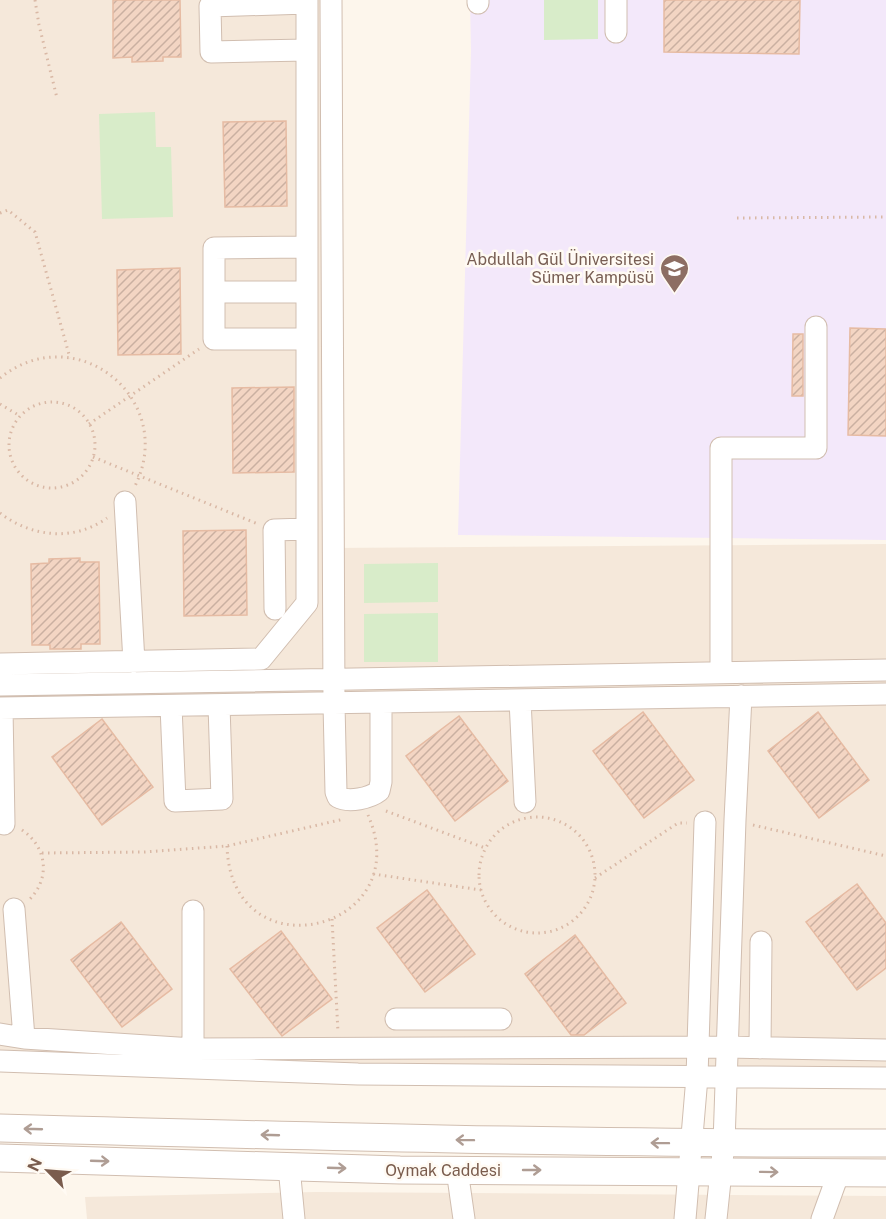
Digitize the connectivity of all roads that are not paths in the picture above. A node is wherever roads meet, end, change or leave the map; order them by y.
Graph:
1 (331, 0) edge
2 (616, 0) edge
3 (307, 2) edge
4 (616, 32) dead end
5 (307, 50) junction
6 (307, 247) junction
7 (214, 292) junction
8 (307, 292) junction
9 (816, 327) dead end
10 (307, 339) junction
11 (125, 502) road end
12 (307, 529) junction
13 (275, 609) dead end
14 (134, 662) junction
15 (0, 664) edge
16 (886, 670) edge
17 (721, 672) junction
18 (335, 679) junction
19 (0, 685) edge
20 (886, 694) edge
21 (741, 696) junction
22 (520, 700) junction
23 (381, 703) junction
24 (334, 704) junction
25 (171, 705) junction
26 (219, 705) junction
27 (1, 708) edge
28 (525, 801) dead end
29 (705, 822) road end
30 (4, 824) road end
31 (704, 872) junction
32 (733, 873) junction
33 (14, 909) road end
34 (193, 911) dead end
35 (761, 942) dead end
36 (396, 1019) dead end
37 (450, 1019) junction
38 (501, 1020) dead end
39 (0, 1035) edge
40 (24, 1038) junction
41 (726, 1047) junction
42 (449, 1048) junction
43 (698, 1048) junction
44 (760, 1048) junction
45 (193, 1050) junction
46 (886, 1050) edge
47 (0, 1061) edge
48 (697, 1077) junction
49 (725, 1077) junction
50 (886, 1077) edge
51 (0, 1128) edge
52 (693, 1143) junction
53 (724, 1143) junction
54 (886, 1143) edge
55 (0, 1158) edge
56 (289, 1167) junction
57 (457, 1170) junction
58 (690, 1171) junction
59 (721, 1171) junction
60 (838, 1172) junction
61 (886, 1173) edge
62 (294, 1219) edge
63 (464, 1219) edge
64 (685, 1219) edge
65 (716, 1219) edge
66 (822, 1219) edge

1 - 18 street
2 - 4 street
3 - 5 street
3 - 5 street
5 - 6 street
6 - 7 street
6 - 8 street
7 - 8 street
7 - 10 street
8 - 10 street
9 - 17 street
10 - 12 street
11 - 14 street
12 - 13 street
12 - 14 street
14 - 15 street
16 - 17 street
17 - 18 street
18 - 19 street
18 - 24 street
20 - 21 street
21 - 22 street
21 - 32 street
22 - 23 street
22 - 28 street
23 - 24 street
23 - 24 street
24 - 26 street
25 - 26 street
25 - 26 street
25 - 27 street
27 - 30 street
29 - 31 street
31 - 32 street
31 - 43 street
32 - 41 street
33 - 40 street
34 - 45 street
35 - 44 street
36 - 37 street
37 - 38 street
37 - 42 street
39 - 40 street
40 - 45 street
41 - 43 street
41 - 44 street
41 - 49 street
42 - 43 street
42 - 45 street
43 - 48 street
44 - 46 street
47 - 48 street
48 - 49 street
48 - 52 street
49 - 50 street
49 - 53 street
52 -> 51 street, Oymak Caddesi
52 - 53 street, Oymak Caddesi
52 - 58 street
53 - 54 street, Oymak Caddesi
53 - 59 street
55 -> 56 street, Oymak Caddesi
56 -> 57 street, Oymak Caddesi
56 - 62 street
57 -> 58 street, Oymak Caddesi
57 - 63 street
58 - 59 street, Oymak Caddesi
58 - 64 street
59 -> 60 street, Oymak Caddesi
59 - 65 street
60 - 61 street, Oymak Caddesi
60 - 66 street

